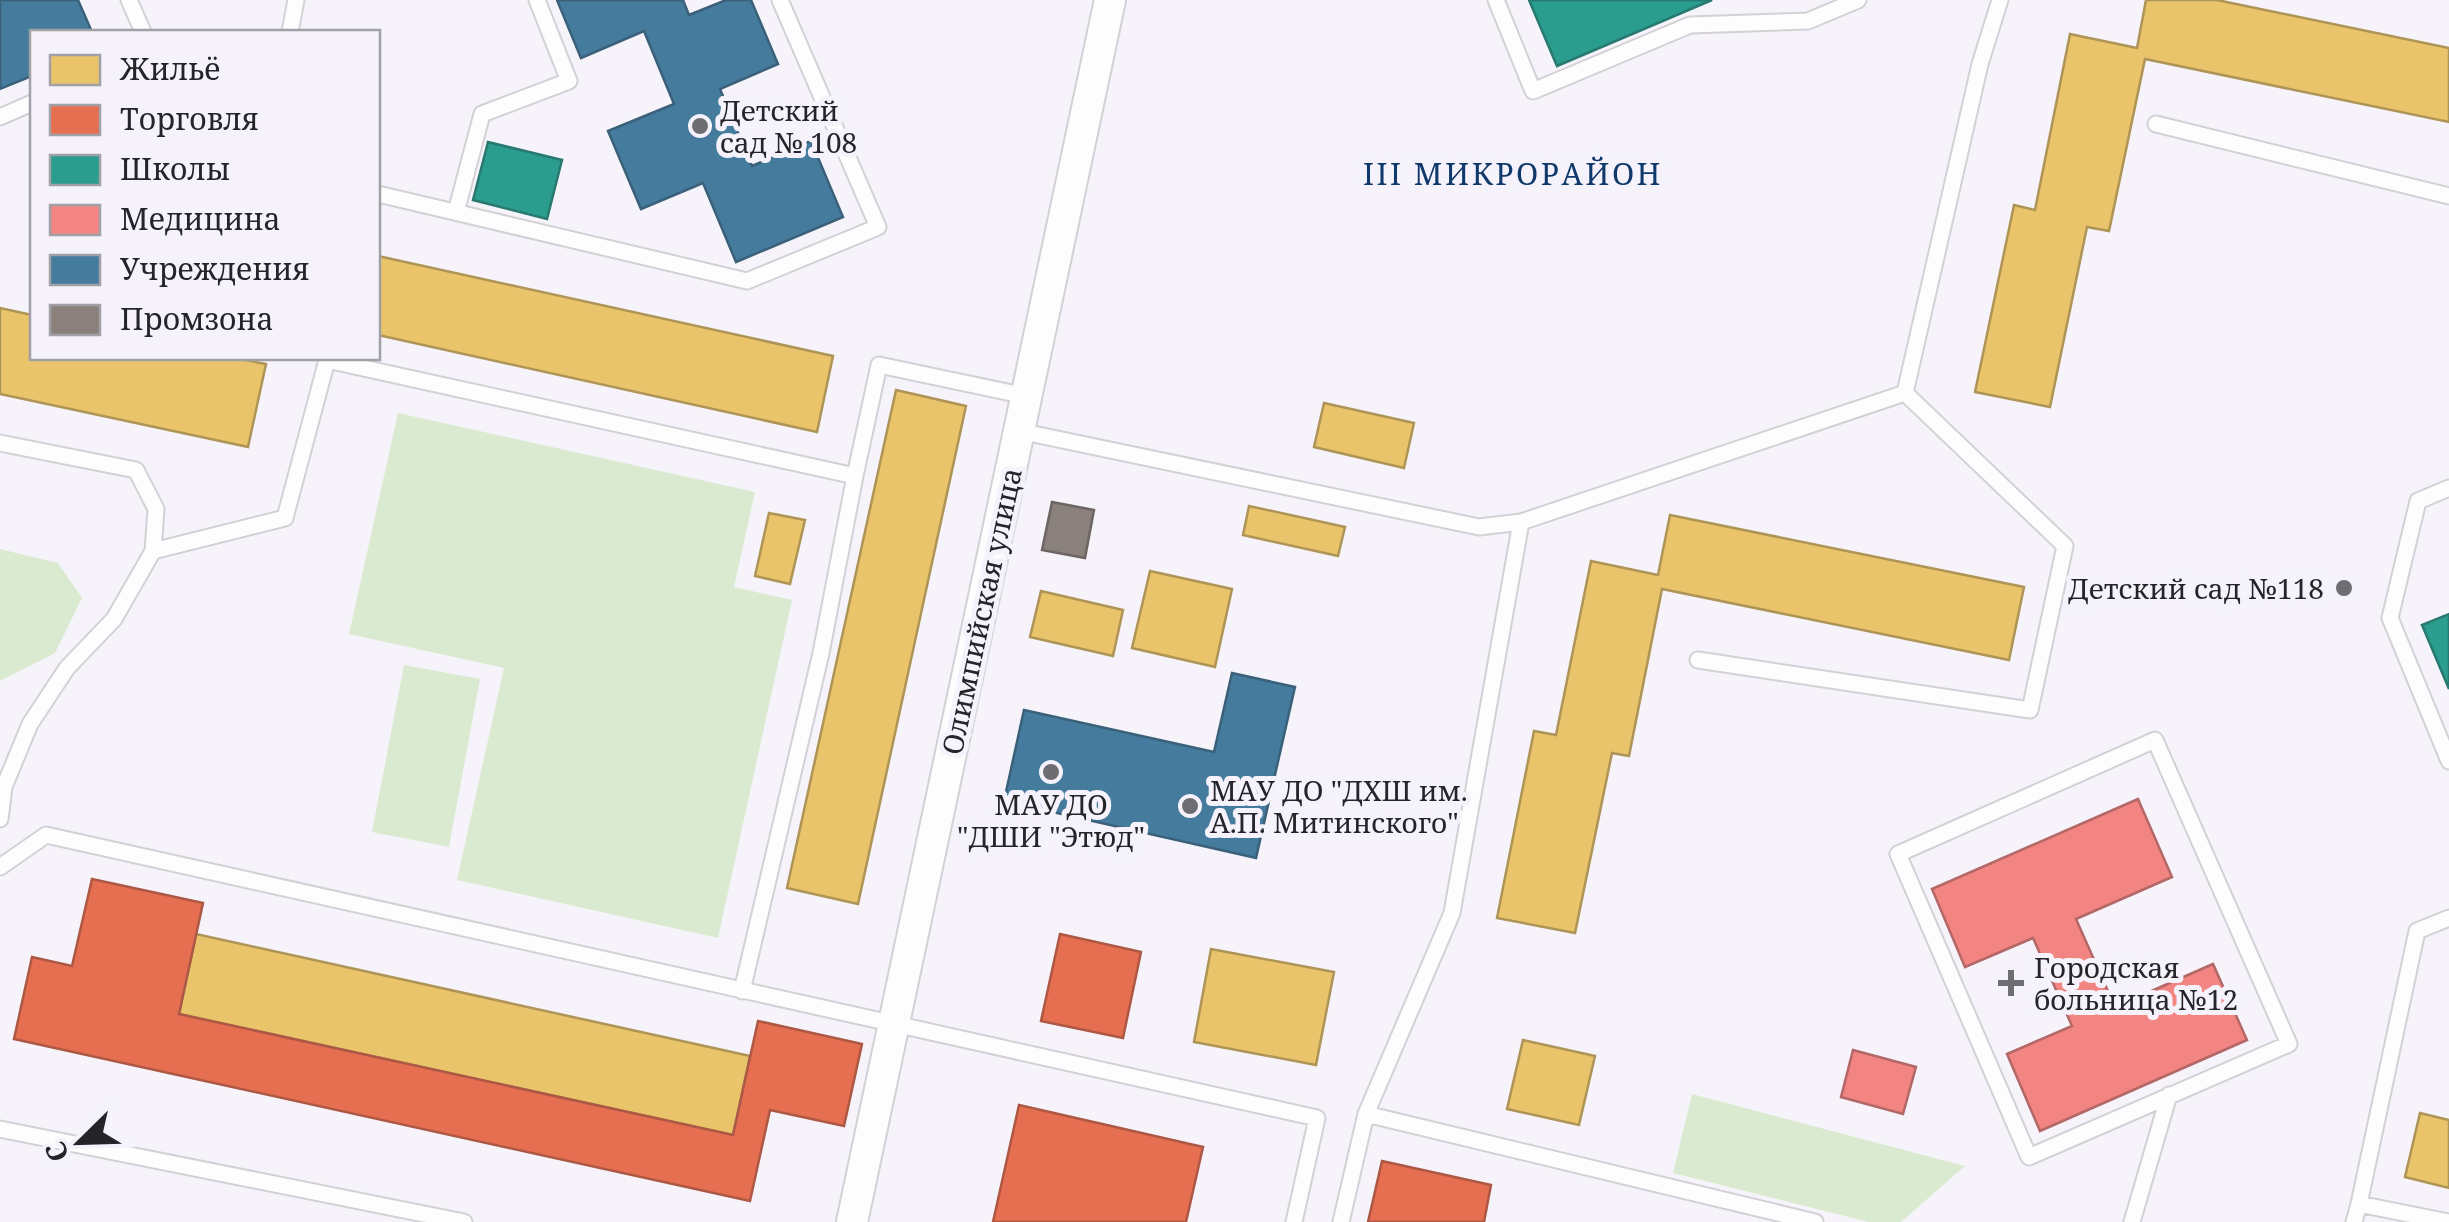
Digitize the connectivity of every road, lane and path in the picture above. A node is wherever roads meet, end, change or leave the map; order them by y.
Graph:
1 (129, 0) edge
2 (296, 0) edge
3 (537, 0) edge
4 (780, 0) edge
5 (1110, 0) edge
6 (1496, 0) edge
7 (1858, 0) edge
8 (2000, 0) edge
9 (142, 30) edge
10 (290, 30) edge
11 (30, 104) edge
12 (0, 116) edge
13 (2156, 124) dead end
14 (380, 194) edge
15 (2449, 196) edge
16 (456, 212) junction
17 (1905, 393) junction
18 (1026, 396) junction
19 (1019, 430) junction
20 (0, 442) edge
21 (856, 476) junction
22 (2449, 488) edge
23 (1522, 522) junction
24 (154, 551) junction
25 (1698, 660) dead end
26 (2449, 761) edge
27 (0, 819) edge
28 (0, 867) edge
29 (2449, 918) edge
30 (742, 992) junction
31 (893, 1025) junction
32 (2169, 1096) junction
33 (1366, 1114) junction
34 (0, 1129) edge
35 (2358, 1204) junction
36 (464, 1222) edge
37 (852, 1222) edge
38 (1294, 1222) edge
39 (1342, 1222) edge
40 (1815, 1222) edge
41 (2132, 1222) edge
42 (2354, 1222) edge
43 (2448, 1222) edge

1 - 9 lane
2 - 10 lane
3 - 16 lane
4 - 16 lane
5 - 18 street, Олимпийская улица
6 - 7 lane
8 - 17 lane
11 - 12 lane
13 - 15 lane
14 - 16 lane
17 - 23 lane
17 - 25 lane
18 - 19 street, Олимпийская улица
18 - 21 lane
19 - 23 lane
19 - 31 street, Олимпийская улица
20 - 24 lane
21 - 24 lane
21 - 30 lane
22 - 26 lane
23 - 33 lane
24 - 27 lane
28 - 30 lane
29 - 35 lane
30 - 31 lane
31 - 37 street, Олимпийская улица
31 - 38 lane
32 - 32 lane
32 - 41 lane
33 - 39 lane
33 - 40 lane
34 - 36 lane
35 - 42 lane
35 - 43 lane

